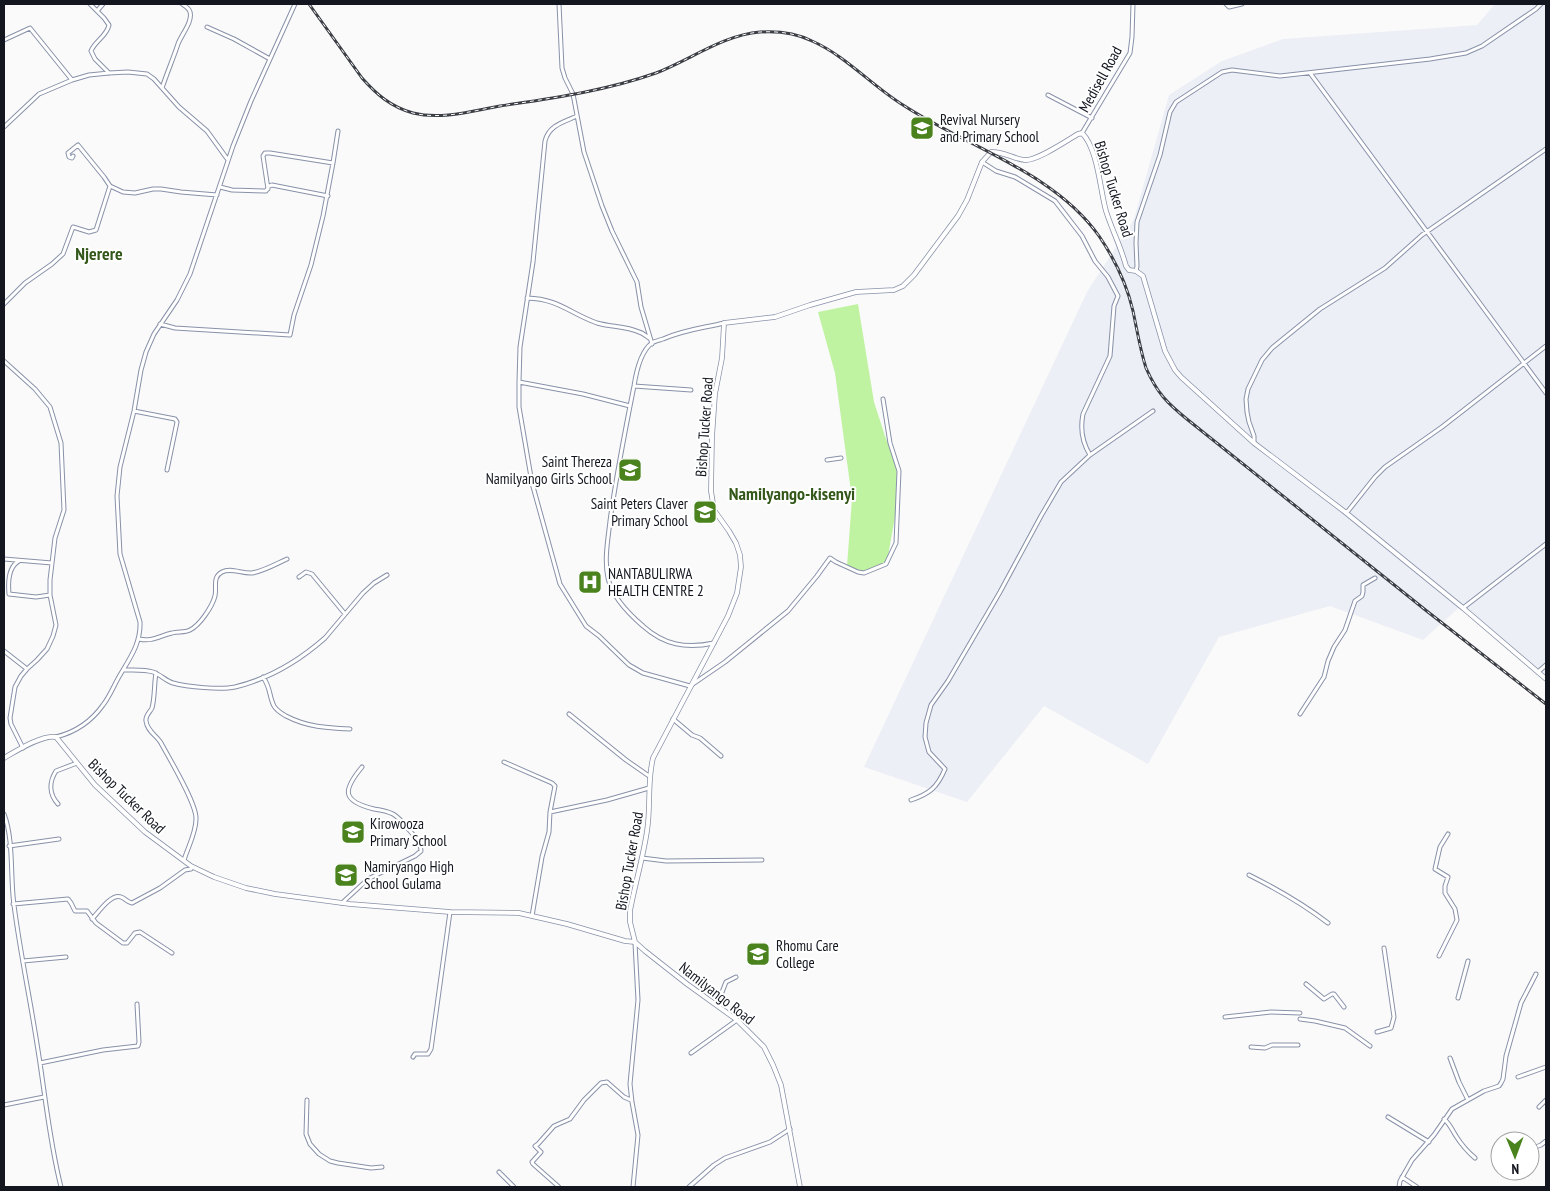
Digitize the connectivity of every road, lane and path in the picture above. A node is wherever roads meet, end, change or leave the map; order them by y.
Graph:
1 (90, 4) edge
2 (103, 4) edge
3 (182, 4) edge
4 (294, 4) edge
5 (558, 4) edge
6 (1133, 4) edge
7 (1226, 4) edge
8 (1242, 4) edge
9 (1541, 4) edge
10 (97, 11) junction
11 (207, 27) dead end
12 (4, 40) edge
13 (270, 59) junction
14 (1310, 72) junction
15 (109, 73) junction
16 (72, 80) junction
17 (162, 88) junction
18 (1048, 95) dead end
19 (577, 116) junction
20 (1092, 118) junction
21 (4, 126) edge
22 (338, 131) dead end
23 (1082, 134) junction
24 (1546, 149) edge
25 (73, 156) dead end
26 (229, 161) junction
27 (982, 162) junction
28 (334, 163) junction
29 (110, 186) junction
30 (220, 187) junction
31 (268, 190) junction
32 (217, 195) junction
33 (328, 196) junction
34 (1428, 231) junction
35 (1136, 271) junction
36 (528, 298) junction
37 (4, 304) edge
38 (724, 323) junction
39 (160, 324) junction
40 (650, 338) junction
41 (652, 344) junction
42 (1546, 346) edge
43 (4, 361) edge
44 (1524, 363) junction
45 (519, 382) junction
46 (634, 386) junction
47 (691, 390) dead end
48 (1546, 393) edge
49 (883, 399) dead end
50 (630, 406) junction
51 (134, 411) junction
52 (1153, 411) dead end
53 (1254, 443) junction
54 (1090, 455) junction
55 (841, 458) dead end
56 (827, 460) dead end
57 (167, 470) dead end
58 (1345, 512) junction
59 (1546, 544) edge
60 (4, 559) edge
61 (288, 559) dead end
62 (19, 561) junction
63 (52, 563) junction
64 (386, 575) dead end
65 (299, 577) dead end
66 (1375, 578) dead end
67 (50, 595) junction
68 (1463, 608) junction
69 (345, 614) junction
70 (138, 639) junction
71 (714, 643) junction
72 (4, 651) edge
73 (1546, 666) edge
74 (27, 668) junction
75 (123, 670) junction
76 (1538, 672) junction
77 (156, 673) junction
78 (263, 677) junction
79 (1546, 679) edge
80 (690, 686) junction
81 (569, 714) dead end
82 (1300, 714) dead end
83 (673, 719) junction
84 (350, 729) dead end
85 (56, 737) junction
86 (23, 748) junction
87 (721, 756) dead end
88 (4, 758) edge
89 (504, 762) dead end
90 (77, 763) junction
91 (362, 767) dead end
92 (649, 776) junction
93 (649, 788) junction
94 (911, 800) dead end
95 (58, 804) dead end
96 (550, 812) junction
97 (4, 814) edge
98 (1448, 834) dead end
99 (59, 839) dead end
100 (9, 846) junction
101 (642, 858) junction
102 (184, 860) junction
103 (762, 860) dead end
104 (191, 869) dead end
105 (1249, 875) dead end
106 (342, 903) junction
107 (13, 904) junction
108 (450, 912) junction
109 (532, 916) junction
110 (92, 919) junction
111 (1328, 922) dead end
112 (635, 942) junction
113 (1384, 948) dead end
114 (172, 953) dead end
115 (1439, 956) dead end
116 (66, 957) dead end
117 (23, 961) junction
118 (1468, 961) dead end
119 (1536, 974) dead end
120 (736, 977) dead end
121 (1306, 984) dead end
122 (1458, 998) dead end
123 (137, 1004) dead end
124 (716, 1005) junction
125 (1344, 1007) dead end
126 (1300, 1013) dead end
127 (1225, 1017) dead end
128 (1300, 1019) dead end
129 (737, 1020) junction
130 (1377, 1032) dead end
131 (1298, 1045) dead end
132 (1370, 1046) dead end
133 (1251, 1047) dead end
134 (691, 1053) dead end
135 (413, 1058) dead end
136 (1450, 1058) dead end
137 (40, 1063) junction
138 (1546, 1067) edge
139 (1518, 1077) dead end
140 (44, 1098) junction
141 (307, 1100) dead end
142 (632, 1100) junction
143 (1468, 1100) junction
144 (1546, 1100) edge
145 (4, 1105) edge
146 (1538, 1107) dead end
147 (1388, 1117) dead end
148 (1444, 1120) junction
149 (790, 1129) junction
150 (1429, 1142) junction
151 (1476, 1158) dead end
152 (382, 1167) dead end
153 (499, 1172) dead end
154 (1402, 1177) junction
155 (61, 1187) edge
156 (514, 1187) edge
157 (559, 1187) edge
158 (633, 1187) edge
159 (689, 1187) edge
160 (800, 1187) edge
161 (1399, 1187) edge
162 (1417, 1187) edge

1 - 10 street
2 - 10 street
3 - 17 street
4 - 13 street
5 - 19 street
6 - 20 street, Medisell Road
7 - 8 street
9 - 14 street
10 - 15 street
11 - 13 street
12 - 16 street
13 - 26 street
14 - 34 street
14 - 35 street
15 - 16 street
15 - 17 street
16 - 21 street
17 - 26 street
18 - 20 street
19 - 36 street
19 - 40 street
20 - 23 street, Medisell Road
22 - 28 street
23 - 27 main road, Bishop Tucker Road
23 - 35 main road, Bishop Tucker Road
24 - 34 street
25 - 29 street
26 - 30 street
27 - 38 main road
27 - 54 street
28 - 31 street
28 - 33 street
29 - 32 street
29 - 37 street
30 - 31 street
30 - 32 street
31 - 33 street
32 - 39 street
33 - 39 street
34 - 44 street
34 - 53 street
35 - 53 main road, Bishop Tucker Road
36 - 40 street
36 - 45 street
38 - 41 street
38 - 71 main road, Bishop Tucker Road
39 - 51 street
40 - 41 street
41 - 46 street
42 - 44 street
43 - 63 street
44 - 48 street
44 - 58 street
45 - 50 street
45 - 80 street
46 - 47 street
46 - 50 street
49 - 80 street
50 - 71 street
51 - 57 street
51 - 70 street
52 - 54 street
53 - 58 main road, Bishop Tucker Road
54 - 94 street
55 - 56 street
58 - 68 main road, Bishop Tucker Road
59 - 68 street
60 - 62 street
61 - 70 street
62 - 63 street
62 - 67 street
63 - 67 street
64 - 69 street
65 - 69 street
66 - 82 street
67 - 74 street
68 - 76 main road, Bishop Tucker Road
69 - 78 street
70 - 75 street
71 - 80 main road, Bishop Tucker Road
72 - 74 street
73 - 76 street
74 - 86 street
75 - 77 street
75 - 85 street
76 - 79 main road, Bishop Tucker Road
77 - 78 street
77 - 102 street
78 - 84 street
80 - 83 main road, Bishop Tucker Road
81 - 92 street
83 - 87 street
83 - 92 main road, Bishop Tucker Road
85 - 86 main road
85 - 90 main road, Bishop Tucker Road
86 - 88 main road
89 - 96 street
90 - 95 street
90 - 102 main road, Bishop Tucker Road
91 - 106 street
92 - 93 main road, Bishop Tucker Road
93 - 96 street
93 - 101 main road, Bishop Tucker Road
96 - 109 street
97 - 100 street
98 - 115 street
99 - 100 street
100 - 107 street
101 - 103 street
101 - 112 main road, Bishop Tucker Road
102 - 106 main road, Bishop Tucker Road
104 - 110 street
105 - 111 street
106 - 108 main road, Bishop Tucker Road
107 - 110 street
107 - 117 street
108 - 109 main road, Bishop Tucker Road
108 - 135 street
109 - 112 main road, Bishop Tucker Road
110 - 114 street
112 - 124 main road, Namilyango Road
112 - 142 street
113 - 130 street
116 - 117 street
117 - 137 street
118 - 122 street
119 - 143 street
120 - 124 street
121 - 125 street
123 - 137 street
124 - 129 main road, Namilyango Road
126 - 127 street
128 - 132 street
129 - 134 street
129 - 149 main road, Namilyango Road
131 - 133 street
136 - 143 street
137 - 140 street
138 - 139 street
140 - 145 street
140 - 155 street
141 - 152 street
142 - 157 street
142 - 158 street
143 - 148 street
144 - 146 street
147 - 150 street
148 - 150 street
148 - 151 street
149 - 159 street
149 - 160 main road, Namilyango Road
150 - 154 street
153 - 156 street
154 - 161 street
154 - 162 street

